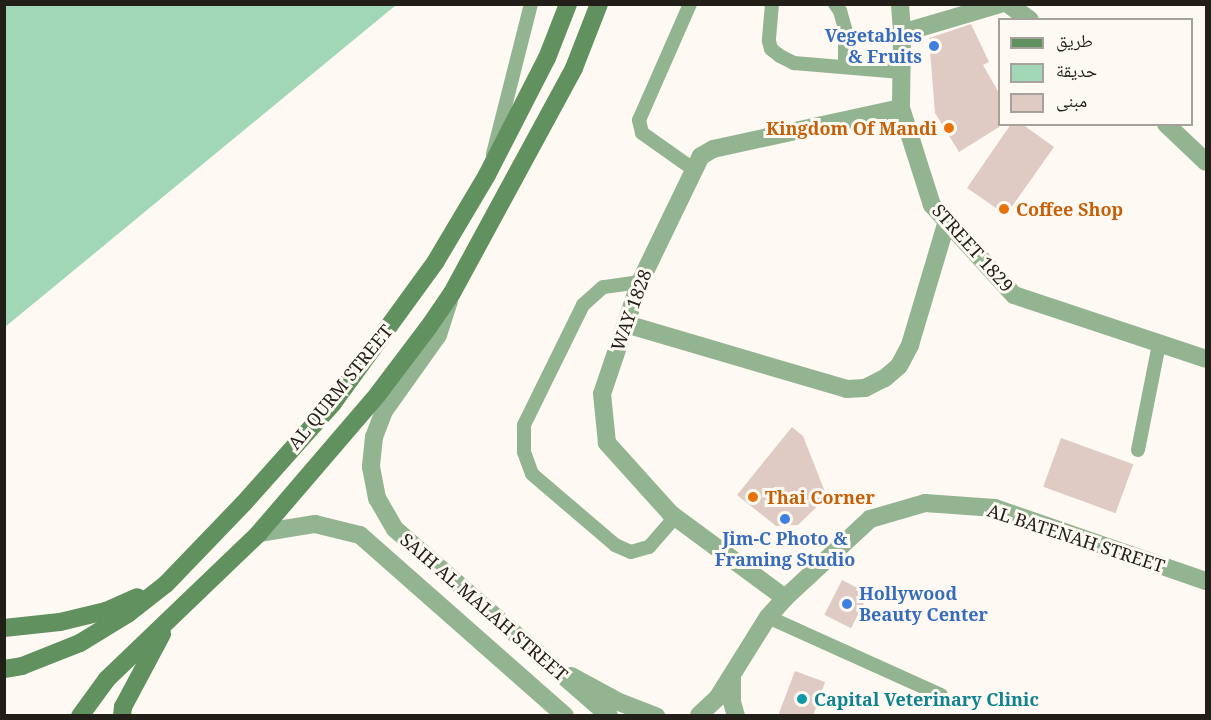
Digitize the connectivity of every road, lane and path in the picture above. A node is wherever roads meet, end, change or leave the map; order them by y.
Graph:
1 (531, 4) edge
2 (568, 4) edge
3 (599, 4) edge
4 (690, 4) edge
5 (772, 4) edge
6 (835, 4) edge
7 (900, 4) edge
8 (1000, 4) edge
9 (1008, 4) edge
10 (1027, 18) edge
11 (902, 33) junction
12 (845, 67) junction
13 (901, 72) junction
14 (901, 108) junction
15 (1168, 126) edge
16 (1206, 162) edge
17 (693, 169) junction
18 (487, 175) junction
19 (947, 221) junction
20 (640, 282) junction
21 (452, 292) junction
22 (626, 324) junction
23 (1159, 344) junction
24 (1206, 359) edge
25 (1138, 450) dead end
26 (675, 517) junction
27 (259, 534) junction
28 (1206, 581) edge
29 (166, 584) junction
30 (785, 598) junction
31 (768, 617) junction
32 (170, 619) junction
33 (4, 628) edge
34 (548, 662) junction
35 (4, 669) edge
36 (732, 678) junction
37 (941, 695) dead end
38 (699, 715) edge
39 (80, 716) edge
40 (122, 716) edge
41 (565, 716) edge
42 (609, 716) edge
43 (656, 716) edge
44 (733, 716) edge

1 - 18 lane
2 - 18 main road, AL QURM STREET
3 - 21 main road, AL QURM STREET
4 - 17 lane
5 - 12 lane
6 - 12 lane
7 - 11 street, STREET 1829
8 - 11 street
9 - 10 street
11 - 13 street, STREET 1829
12 - 13 lane
13 - 14 street, STREET 1829
14 - 17 street, WAY 1828
14 - 19 street, STREET 1829
15 - 16 street
17 - 20 street, WAY 1828
18 - 29 main road, AL QURM STREET
19 - 22 street
19 - 23 street, STREET 1829
20 - 22 street, WAY 1828
20 - 26 lane
21 - 27 main road, AL QURM STREET
21 - 34 street, SAIH AL MALAH STREET
22 - 26 street, WAY 1828
23 - 24 street, STREET 1829
23 - 25 lane
26 - 30 street, WAY 1828
27 - 32 main road, AL QURM STREET
27 - 41 street, SAIH AL MALAH STREET
28 - 30 street, AL BATENAH STREET
29 - 33 main road
29 - 35 main road, AL QURM STREET
30 - 31 street, AL BATENAH STREET
31 - 36 street, AL BATENAH STREET
31 - 37 lane
32 - 39 main road, AL QURM STREET
32 - 40 main road
34 - 42 street, SAIH AL MALAH STREET
34 - 43 street
36 - 38 street, AL BATENAH STREET
36 - 44 street
38 - 44 street

